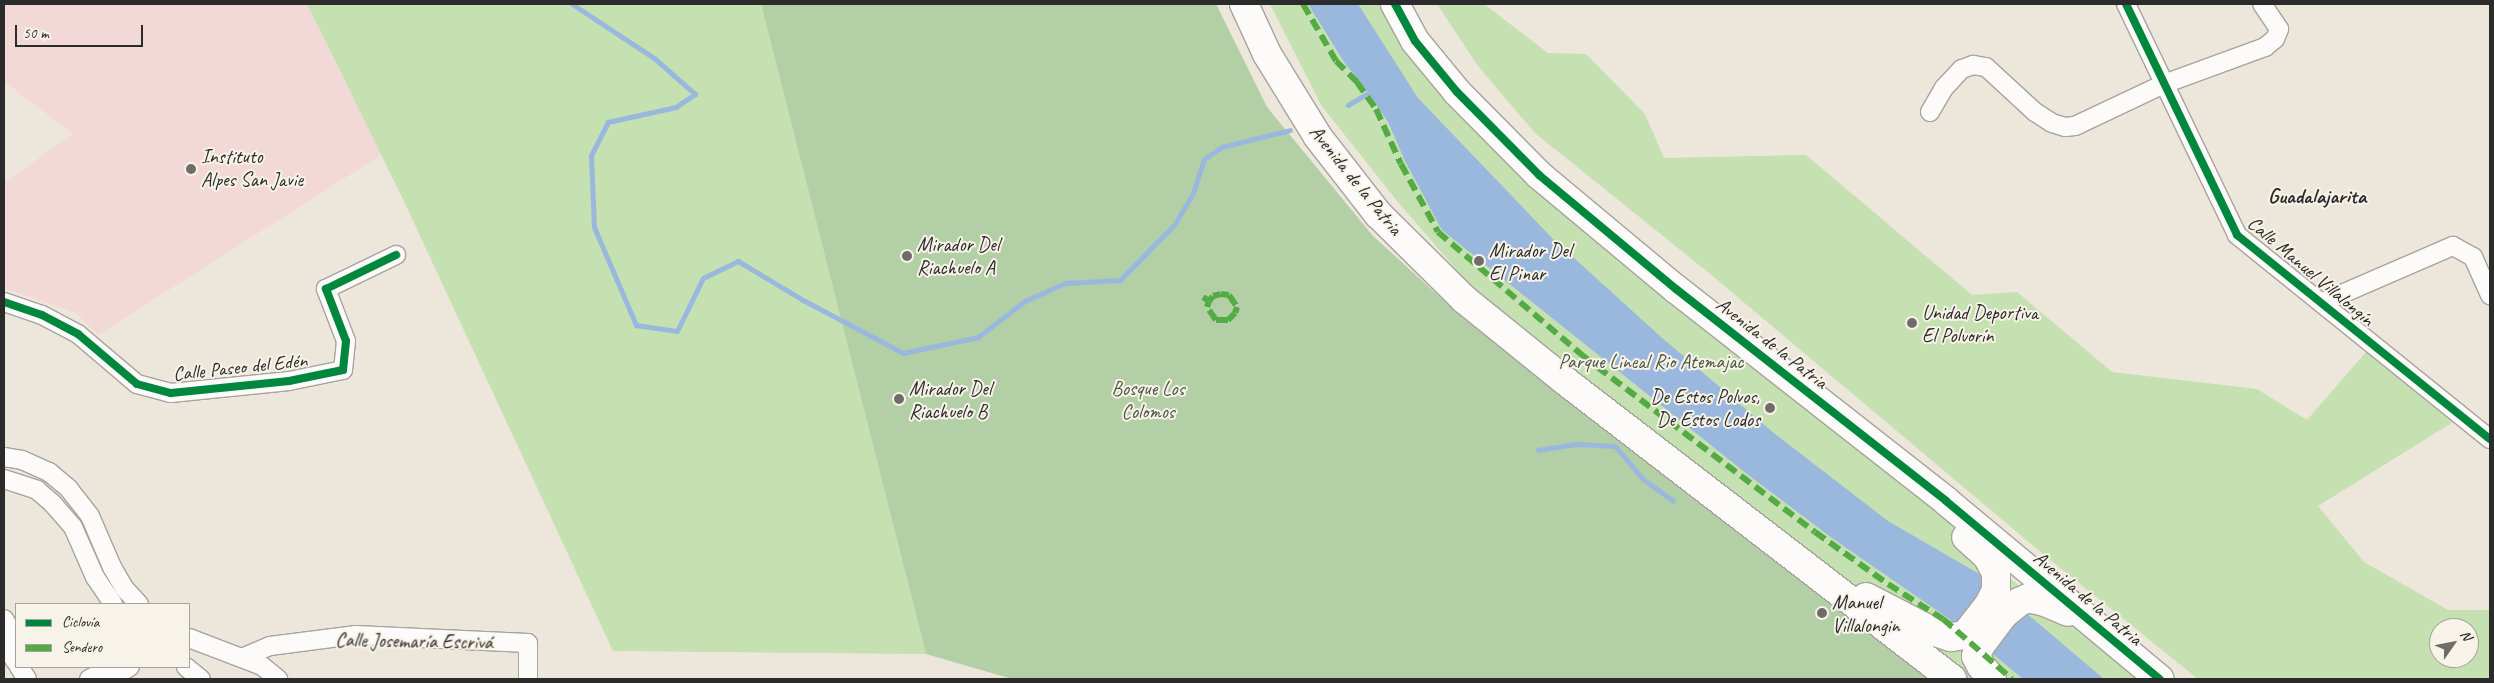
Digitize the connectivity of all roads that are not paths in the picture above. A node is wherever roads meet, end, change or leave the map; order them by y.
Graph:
1 (1244, 4) edge
2 (1395, 4) edge
3 (2126, 4) edge
4 (2262, 4) edge
5 (2164, 84) junction
6 (1930, 112) dead end
7 (396, 254) dead end
8 (2490, 295) edge
9 (4, 302) edge
10 (2321, 303) junction
11 (2490, 439) edge
12 (1870, 440) junction
13 (4, 457) edge
14 (4, 479) edge
15 (1818, 578) junction
16 (112, 603) edge
17 (138, 603) edge
18 (4, 619) edge
19 (15, 637) edge
20 (190, 638) edge
21 (4, 643) edge
22 (2121, 648) junction
23 (244, 657) junction
24 (15, 660) edge
25 (20, 668) edge
26 (35, 668) edge
27 (111, 668) edge
28 (128, 668) edge
29 (187, 668) edge
30 (27, 679) edge
31 (41, 679) edge
32 (89, 679) edge
33 (108, 679) edge
34 (201, 679) edge
35 (278, 679) edge
36 (528, 679) edge
37 (1952, 679) edge
38 (1992, 679) edge
39 (2160, 679) edge

1 - 15 main road, Avenida de la Patria
2 - 12 main road, Avenida de la Patria
3 - 5 street, Calle Manuel Villalongín
4 - 5 street
5 - 6 street
5 - 10 street, Calle Manuel Villalongín
7 - 9 street, Calle Paseo del Edén
8 - 10 street
10 - 11 street, Calle Manuel Villalongín
12 - 15 main road
12 - 22 main road, Avenida de la Patria
13 - 17 street
14 - 16 street
15 - 37 main road, Avenida de la Patria
18 - 19 street
20 - 23 street
21 - 24 street
22 - 38 main road
22 - 39 main road, Avenida de la Patria
23 - 35 street
23 - 36 street, Calle Josemaría Escrivá
25 - 30 street
26 - 31 street
27 - 32 street
28 - 33 street
29 - 34 street

